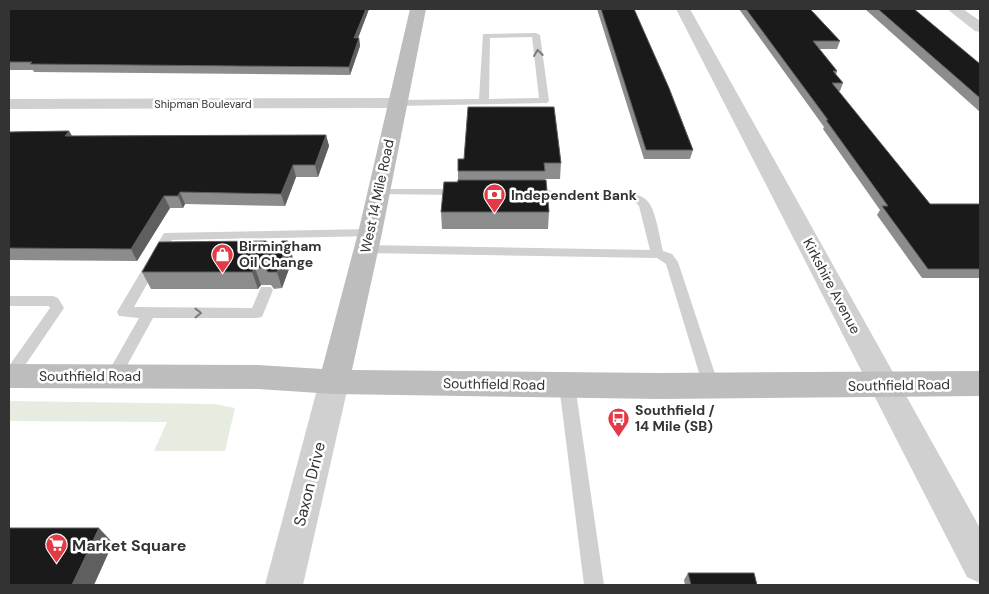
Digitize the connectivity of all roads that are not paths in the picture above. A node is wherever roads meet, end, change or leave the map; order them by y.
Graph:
1 (418, 9) edge
2 (683, 9) edge
3 (954, 9) edge
4 (980, 28) edge
5 (484, 102) junction
6 (398, 103) junction
7 (9, 104) edge
8 (379, 192) junction
9 (469, 192) edge
10 (518, 192) edge
11 (287, 235) junction
12 (368, 241) junction
13 (282, 250) edge
14 (658, 254) junction
15 (266, 290) edge
16 (9, 301) edge
17 (149, 313) junction
18 (10, 376) edge
19 (114, 376) junction
20 (334, 382) junction
21 (980, 384) edge
22 (567, 385) junction
23 (711, 386) junction
24 (886, 386) junction
25 (980, 564) edge
26 (284, 585) edge
27 (594, 585) edge

1 - 6 main road, West 14 Mile Road
2 - 24 street, Kirkshire Avenue
3 - 4 street
5 -> 5 lane
5 - 6 lane
6 - 7 street, Shipman Boulevard
6 - 8 main road, West 14 Mile Road
8 - 9 lane
8 - 12 main road, West 14 Mile Road
10 - 14 lane
11 - 12 lane
11 - 13 lane
11 - 17 lane
12 - 14 lane
12 - 20 main road, West 14 Mile Road
14 - 23 lane
17 -> 15 lane
16 - 18 lane
17 - 19 lane
18 - 19 main road, Southfield Road
19 - 20 main road, Southfield Road
20 - 22 main road, Southfield Road
20 - 26 street, Saxon Drive
21 - 24 main road, Southfield Road
22 - 23 main road, Southfield Road
22 - 27 lane
23 - 24 main road, Southfield Road
24 - 25 street, Kirkshire Avenue

